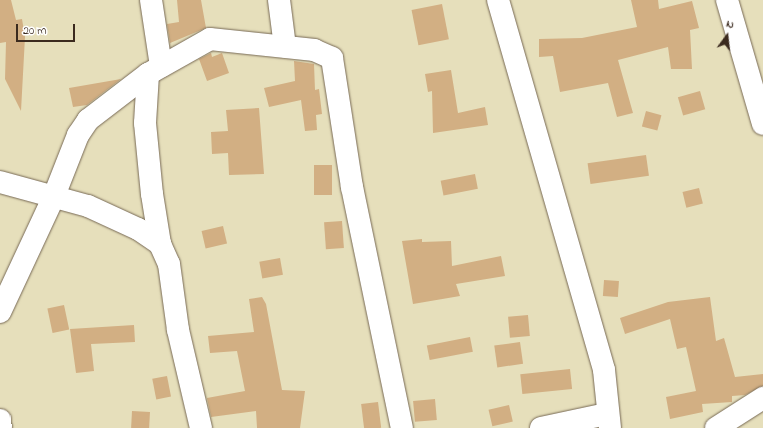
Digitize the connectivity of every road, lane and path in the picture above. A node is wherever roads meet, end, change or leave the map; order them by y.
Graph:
1 (151, 0) edge
2 (279, 0) edge
3 (498, 0) edge
4 (727, 0) edge
5 (285, 47) junction
6 (155, 70) junction
7 (763, 124) edge
8 (0, 182) edge
9 (54, 196) junction
10 (160, 244) junction
11 (0, 312) edge
12 (763, 398) edge
13 (0, 420) edge
14 (608, 421) edge
15 (1, 428) edge
16 (201, 428) edge
17 (402, 428) edge
18 (541, 428) edge
19 (716, 428) edge

1 - 6 street
2 - 5 street
3 - 14 street
4 - 7 street
5 - 6 street
5 - 17 street
6 - 9 street
6 - 10 street
8 - 9 street
9 - 10 street
9 - 11 street
10 - 16 street
12 - 19 street
13 - 15 street
14 - 18 street

